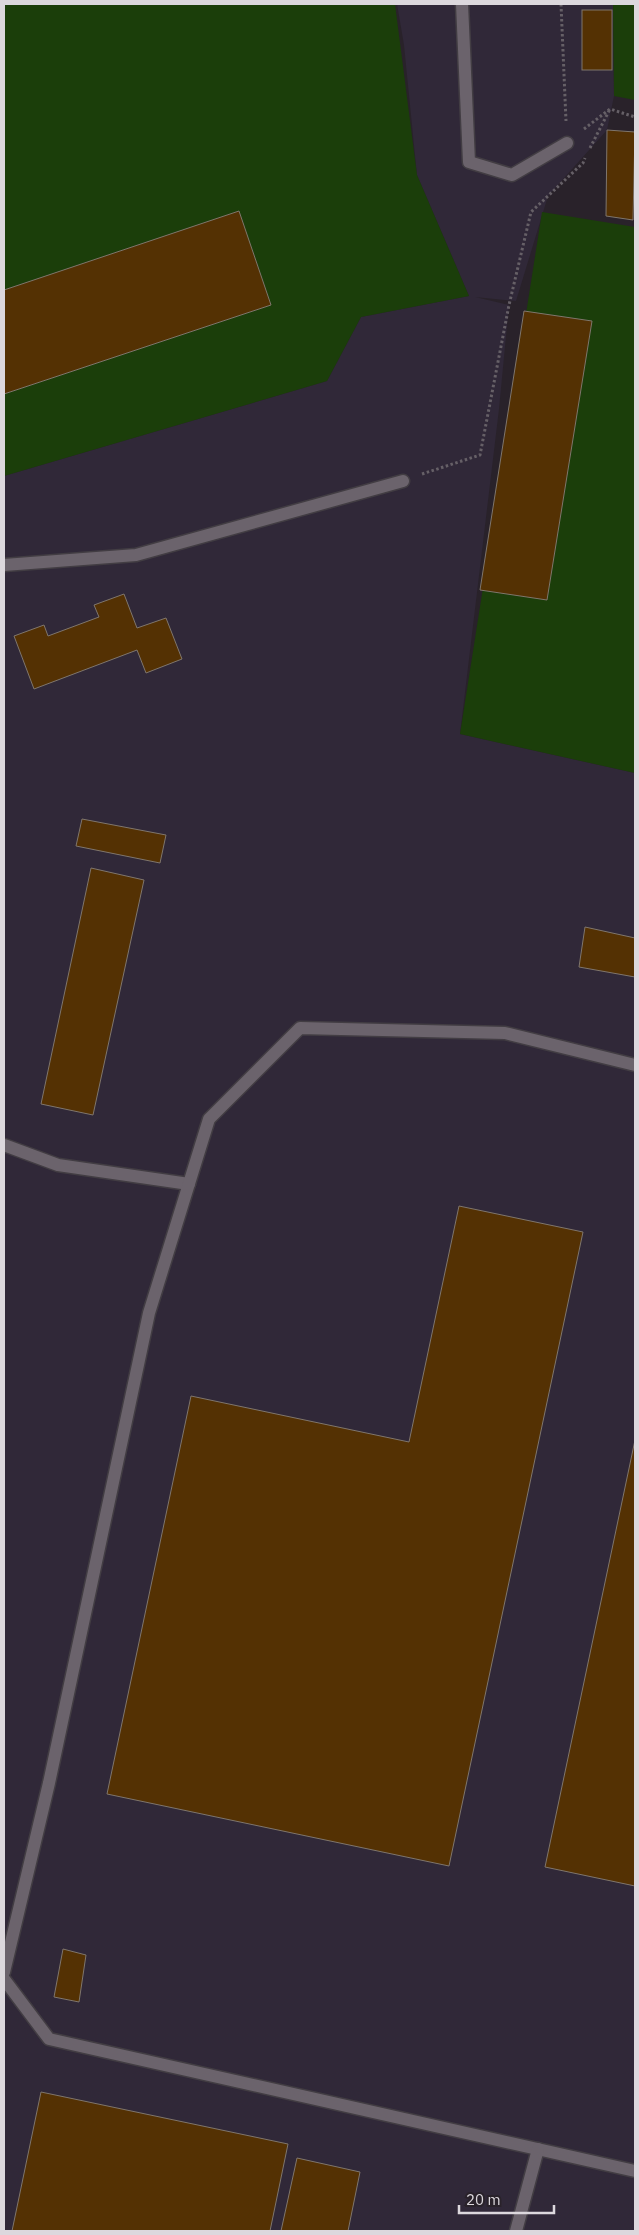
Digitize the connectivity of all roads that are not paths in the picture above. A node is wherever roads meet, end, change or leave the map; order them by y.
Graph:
1 (462, 4) edge
2 (567, 143) road end
3 (402, 480) road end
4 (4, 565) edge
5 (635, 1065) edge
6 (4, 1145) edge
7 (189, 1184) junction
8 (4, 1972) edge
9 (4, 1978) edge
10 (538, 2150) junction
11 (635, 2170) edge
12 (516, 2231) edge

1 - 2 lane
3 - 4 lane
5 - 7 lane
6 - 7 lane
7 - 8 lane
9 - 10 lane
10 - 11 lane
10 - 12 lane

